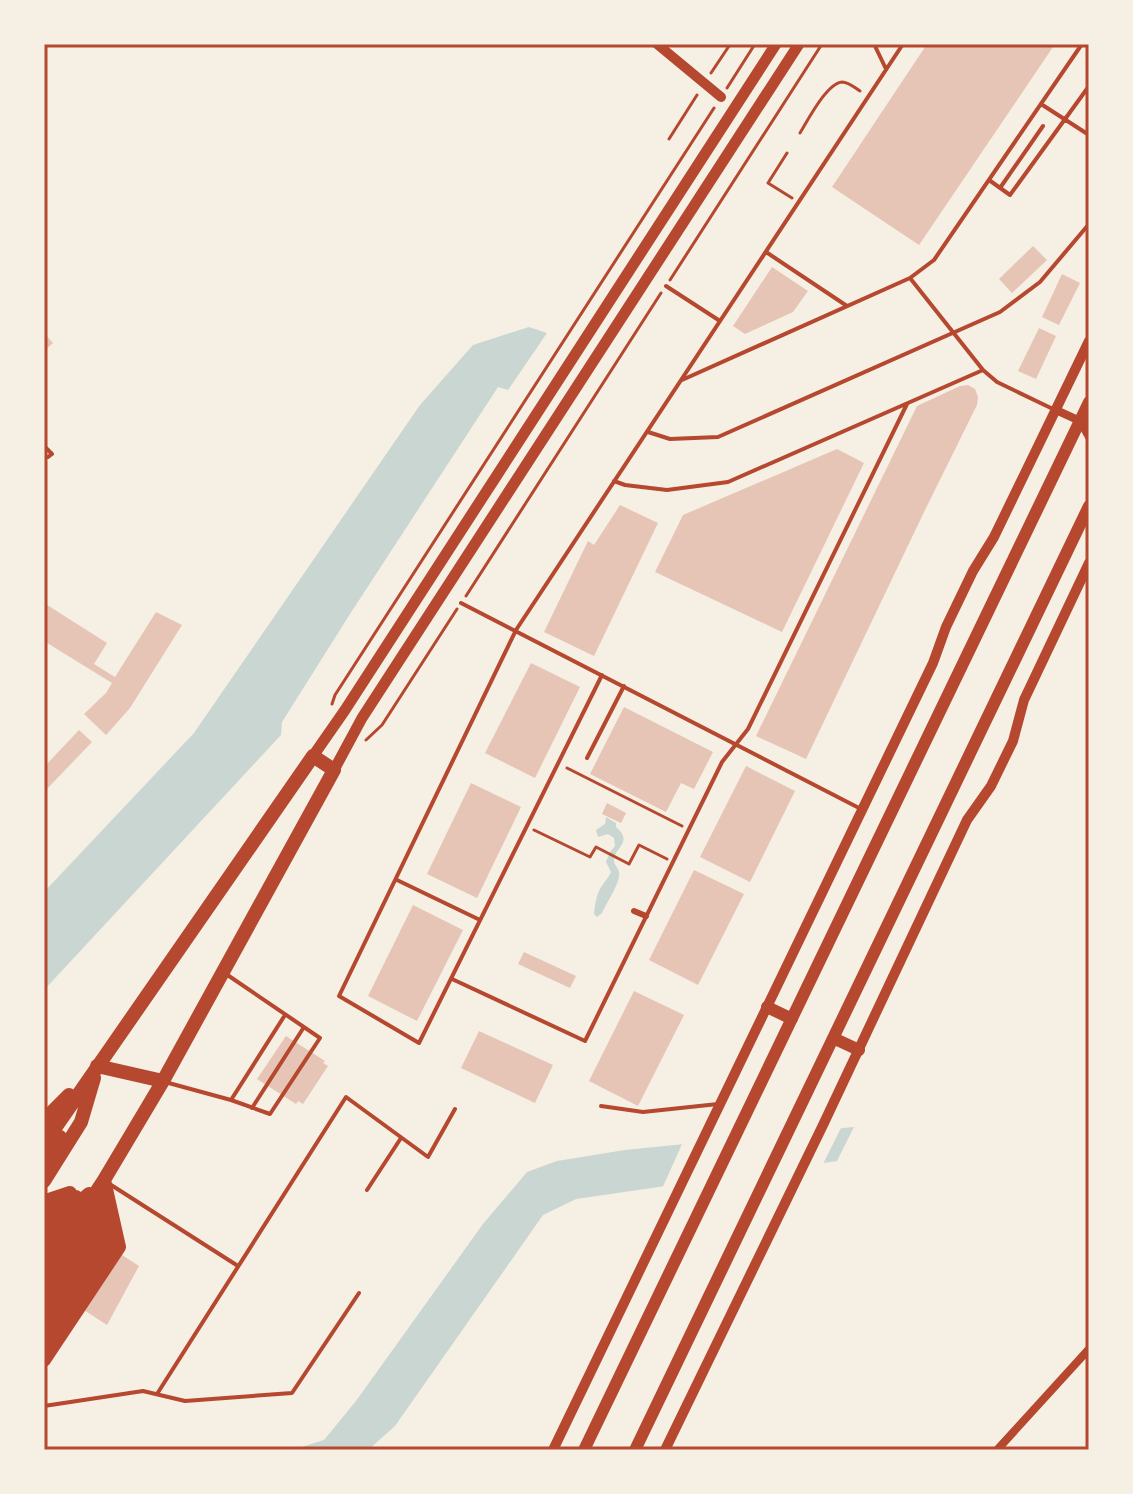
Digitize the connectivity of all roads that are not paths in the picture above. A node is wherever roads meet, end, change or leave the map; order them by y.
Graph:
1 (657, 44) edge
2 (776, 44) edge
3 (799, 44) edge
4 (874, 44) edge
5 (903, 44) edge
6 (1082, 44) edge
7 (886, 69) junction
8 (1089, 86) edge
9 (721, 97) road end
10 (1041, 104) junction
11 (1065, 119) junction
12 (1043, 126) dead end
13 (1089, 135) edge
14 (989, 180) junction
15 (1000, 188) junction
16 (1089, 224) edge
17 (766, 252) junction
18 (910, 278) junction
19 (666, 286) road end
20 (847, 306) junction
21 (720, 321) junction
22 (952, 333) junction
23 (1089, 341) edge
24 (983, 370) junction
25 (681, 381) junction
26 (1089, 402) edge
27 (907, 404) junction
28 (1056, 410) junction
29 (1080, 421) junction
30 (647, 432) junction
31 (1089, 437) edge
32 (44, 446) edge
33 (48, 457) dead end
34 (614, 481) junction
35 (1089, 506) edge
36 (1089, 563) edge
37 (461, 603) road end
38 (516, 630) junction
39 (602, 675) junction
40 (624, 686) junction
41 (736, 744) junction
42 (313, 756) junction
43 (587, 758) dead end
44 (334, 770) junction
45 (862, 809) junction
46 (397, 880) junction
47 (634, 911) dead end
48 (646, 916) junction
49 (480, 920) junction
50 (222, 972) junction
51 (452, 978) junction
52 (767, 1007) junction
53 (285, 1015) junction
54 (792, 1019) junction
55 (304, 1027) junction
56 (833, 1038) junction
57 (859, 1050) junction
58 (97, 1066) junction
59 (163, 1081) junction
60 (231, 1100) junction
61 (720, 1104) junction
62 (601, 1106) dead end
63 (252, 1108) junction
64 (455, 1109) dead end
65 (44, 1111) edge
66 (44, 1124) edge
67 (401, 1138) junction
68 (44, 1144) edge
69 (44, 1162) edge
70 (104, 1180) junction
71 (44, 1181) edge
72 (367, 1190) dead end
73 (44, 1208) edge
74 (44, 1230) edge
75 (44, 1249) edge
76 (238, 1266) junction
77 (44, 1271) edge
78 (359, 1293) dead end
79 (44, 1294) edge
80 (44, 1317) edge
81 (44, 1339) edge
82 (1089, 1349) edge
83 (44, 1360) edge
84 (157, 1394) junction
85 (44, 1406) edge
86 (553, 1450) edge
87 (584, 1450) edge
88 (635, 1450) edge
89 (665, 1450) edge
90 (997, 1450) edge

1 - 9 street
2 - 42 main road
3 - 44 main road
4 - 7 lane
5 - 7 lane
6 - 10 lane
7 - 17 lane
8 - 11 lane
10 - 11 lane
10 - 14 lane
11 - 13 lane
11 - 15 lane
12 - 15 lane
14 - 15 lane
14 - 18 lane
16 - 22 lane
17 - 20 lane
17 - 21 lane
18 - 20 lane
18 - 22 lane
19 - 21 lane
20 - 25 lane
21 - 25 lane
22 - 24 lane
22 - 30 lane
23 - 28 street
24 - 27 lane
24 - 28 lane
25 - 30 lane
26 - 29 main road
27 - 34 lane
27 - 41 lane
28 - 29 street
28 - 45 street
29 - 31 street
29 - 54 main road
30 - 34 lane
32 - 33 lane
34 - 38 lane
35 - 56 main road
36 - 57 street
37 - 38 lane
38 - 39 lane
38 - 46 lane
39 - 40 lane
39 - 49 lane
40 - 41 lane
40 - 43 lane
41 - 45 lane
41 - 48 lane
42 - 44 highway
42 - 58 highway
44 - 50 highway
45 - 52 street
46 - 49 lane
46 - 51 lane
47 - 48 street
48 - 51 lane
49 - 51 lane
50 - 53 lane
50 - 59 highway
52 - 54 main road
52 - 61 street
53 - 55 lane
53 - 60 lane
54 - 87 main road
55 - 63 lane
55 - 63 lane
56 - 57 main road
56 - 88 main road
57 - 89 street
58 - 59 highway
58 - 65 highway
58 - 66 highway
58 - 68 highway
58 - 69 highway
58 - 71 highway
59 - 60 lane
59 - 70 highway
60 - 63 lane
61 - 62 lane
61 - 86 street
64 - 67 lane
67 - 72 lane
67 - 76 lane
70 - 73 highway
70 - 74 highway
70 - 75 highway
70 - 76 lane
70 - 77 highway
70 - 79 highway
70 - 80 highway
70 - 81 highway
70 - 83 highway
76 - 84 lane
78 - 84 lane
82 - 90 street
84 - 85 lane

